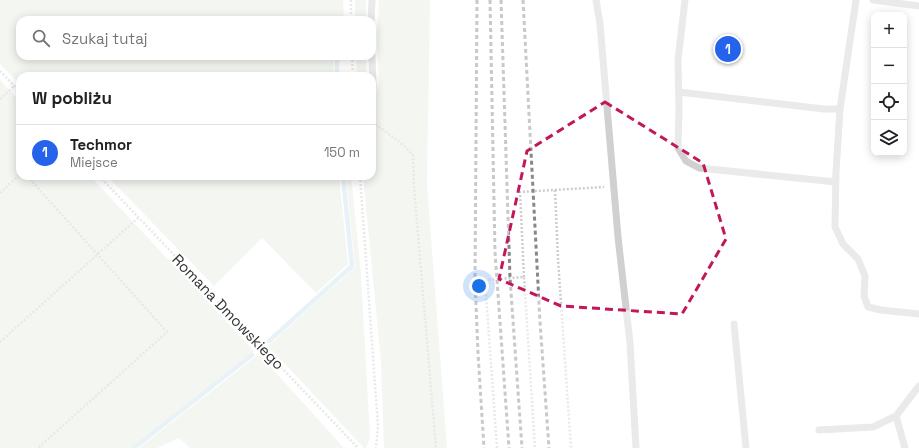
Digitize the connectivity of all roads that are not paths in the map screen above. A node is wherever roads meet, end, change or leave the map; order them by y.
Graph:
1 (372, 0) edge
2 (596, 0) edge
3 (685, 0) edge
4 (856, 0) edge
5 (873, 0) edge
6 (919, 6) edge
7 (371, 16) edge
8 (372, 60) edge
9 (372, 72) edge
10 (679, 92) junction
11 (840, 109) junction
12 (836, 182) junction
13 (919, 314) edge
14 (734, 324) dead end
15 (919, 386) edge
16 (896, 416) junction
17 (819, 430) dead end
18 (636, 448) edge
19 (746, 448) edge
20 (906, 448) edge

1 - 7 lane
2 - 18 lane
3 - 10 lane
4 - 11 lane
5 - 6 lane
8 - 9 lane
10 - 11 lane
10 - 12 lane
11 - 12 lane
12 - 13 lane
14 - 19 lane
15 - 16 lane
16 - 17 lane
16 - 20 lane

